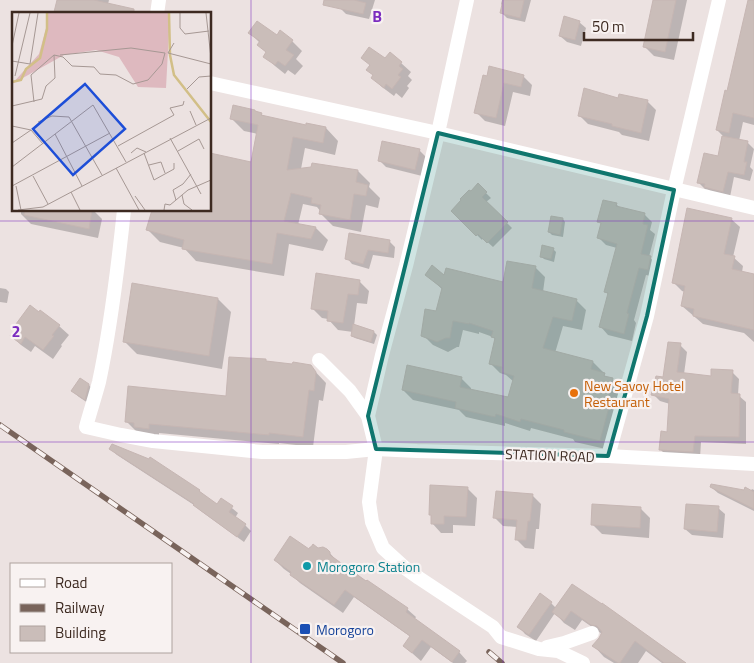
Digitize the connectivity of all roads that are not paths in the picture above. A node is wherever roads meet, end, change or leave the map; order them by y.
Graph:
1 (467, 0) edge
2 (719, 0) edge
3 (211, 83) edge
4 (438, 133) junction
5 (674, 190) junction
6 (754, 208) edge
7 (124, 211) edge
8 (319, 360) dead end
9 (368, 416) junction
10 (376, 449) junction
11 (608, 456) junction
12 (754, 464) edge
13 (592, 633) dead end
14 (539, 649) junction
15 (583, 663) edge

1 - 4 street
2 - 5 street
3 - 4 street
4 - 5 street
4 - 9 street
5 - 6 street
5 - 11 street
7 - 10 street, STATION ROAD
8 - 9 street
9 - 10 street
10 - 11 street, STATION ROAD
10 - 14 street
11 - 12 street, STATION ROAD
13 - 14 street
14 - 15 street

